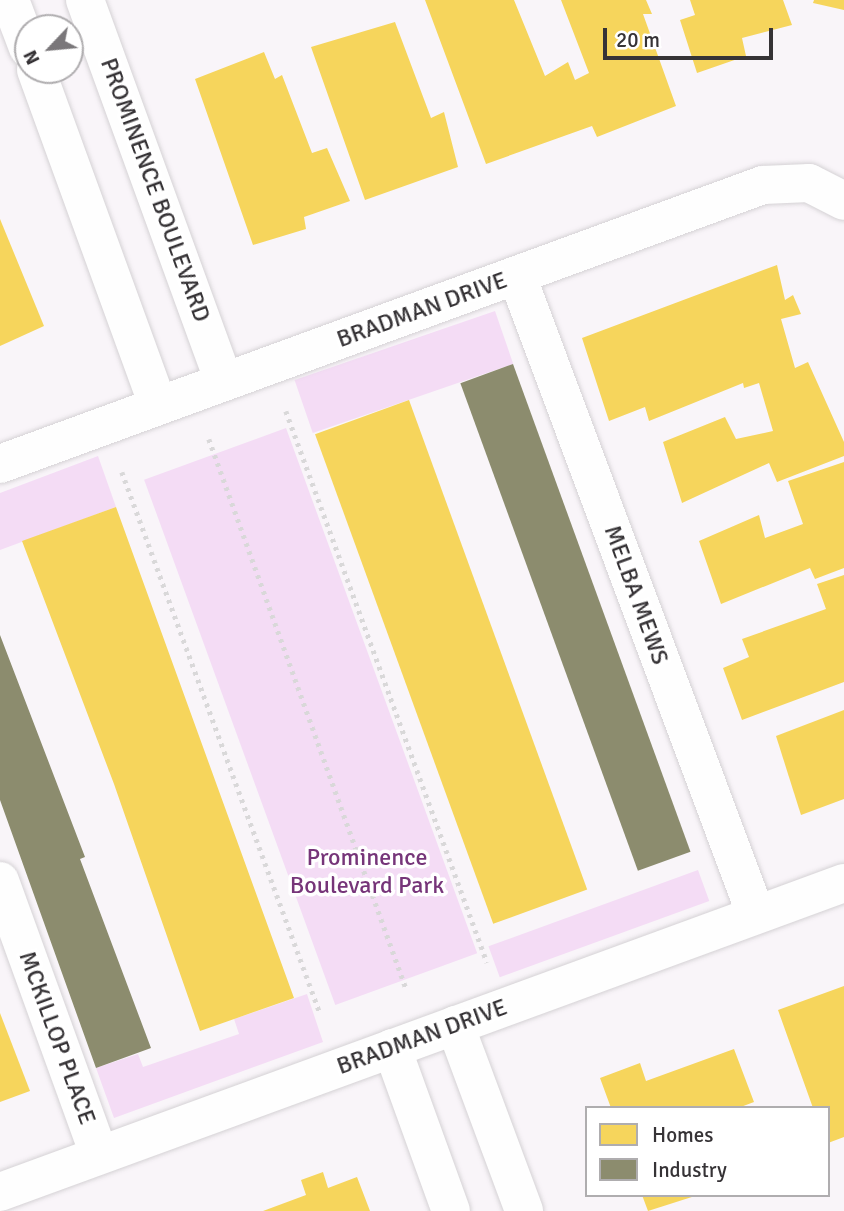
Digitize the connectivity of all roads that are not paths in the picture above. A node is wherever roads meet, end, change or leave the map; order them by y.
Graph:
1 (85, 0) edge
2 (43, 84) edge
3 (844, 201) edge
4 (517, 276) junction
5 (191, 393) junction
6 (0, 464) edge
7 (0, 881) edge
8 (844, 883) edge
9 (756, 915) junction
10 (423, 1036) junction
11 (99, 1155) junction
12 (0, 1192) edge
13 (451, 1211) edge
14 (524, 1211) edge

1 - 5 street, PROMINENCE BOULEVARD
2 - 5 street
3 - 4 street, BRADMAN DRIVE
4 - 5 street, BRADMAN DRIVE
4 - 9 street, MELBA MEWS
5 - 6 street, BRADMAN DRIVE
7 - 11 street, MCKILLOP PLACE
8 - 9 street, BRADMAN DRIVE
9 - 10 street, BRADMAN DRIVE
10 - 11 street, BRADMAN DRIVE
10 - 13 street
10 - 14 street
11 - 12 street, BRADMAN DRIVE

